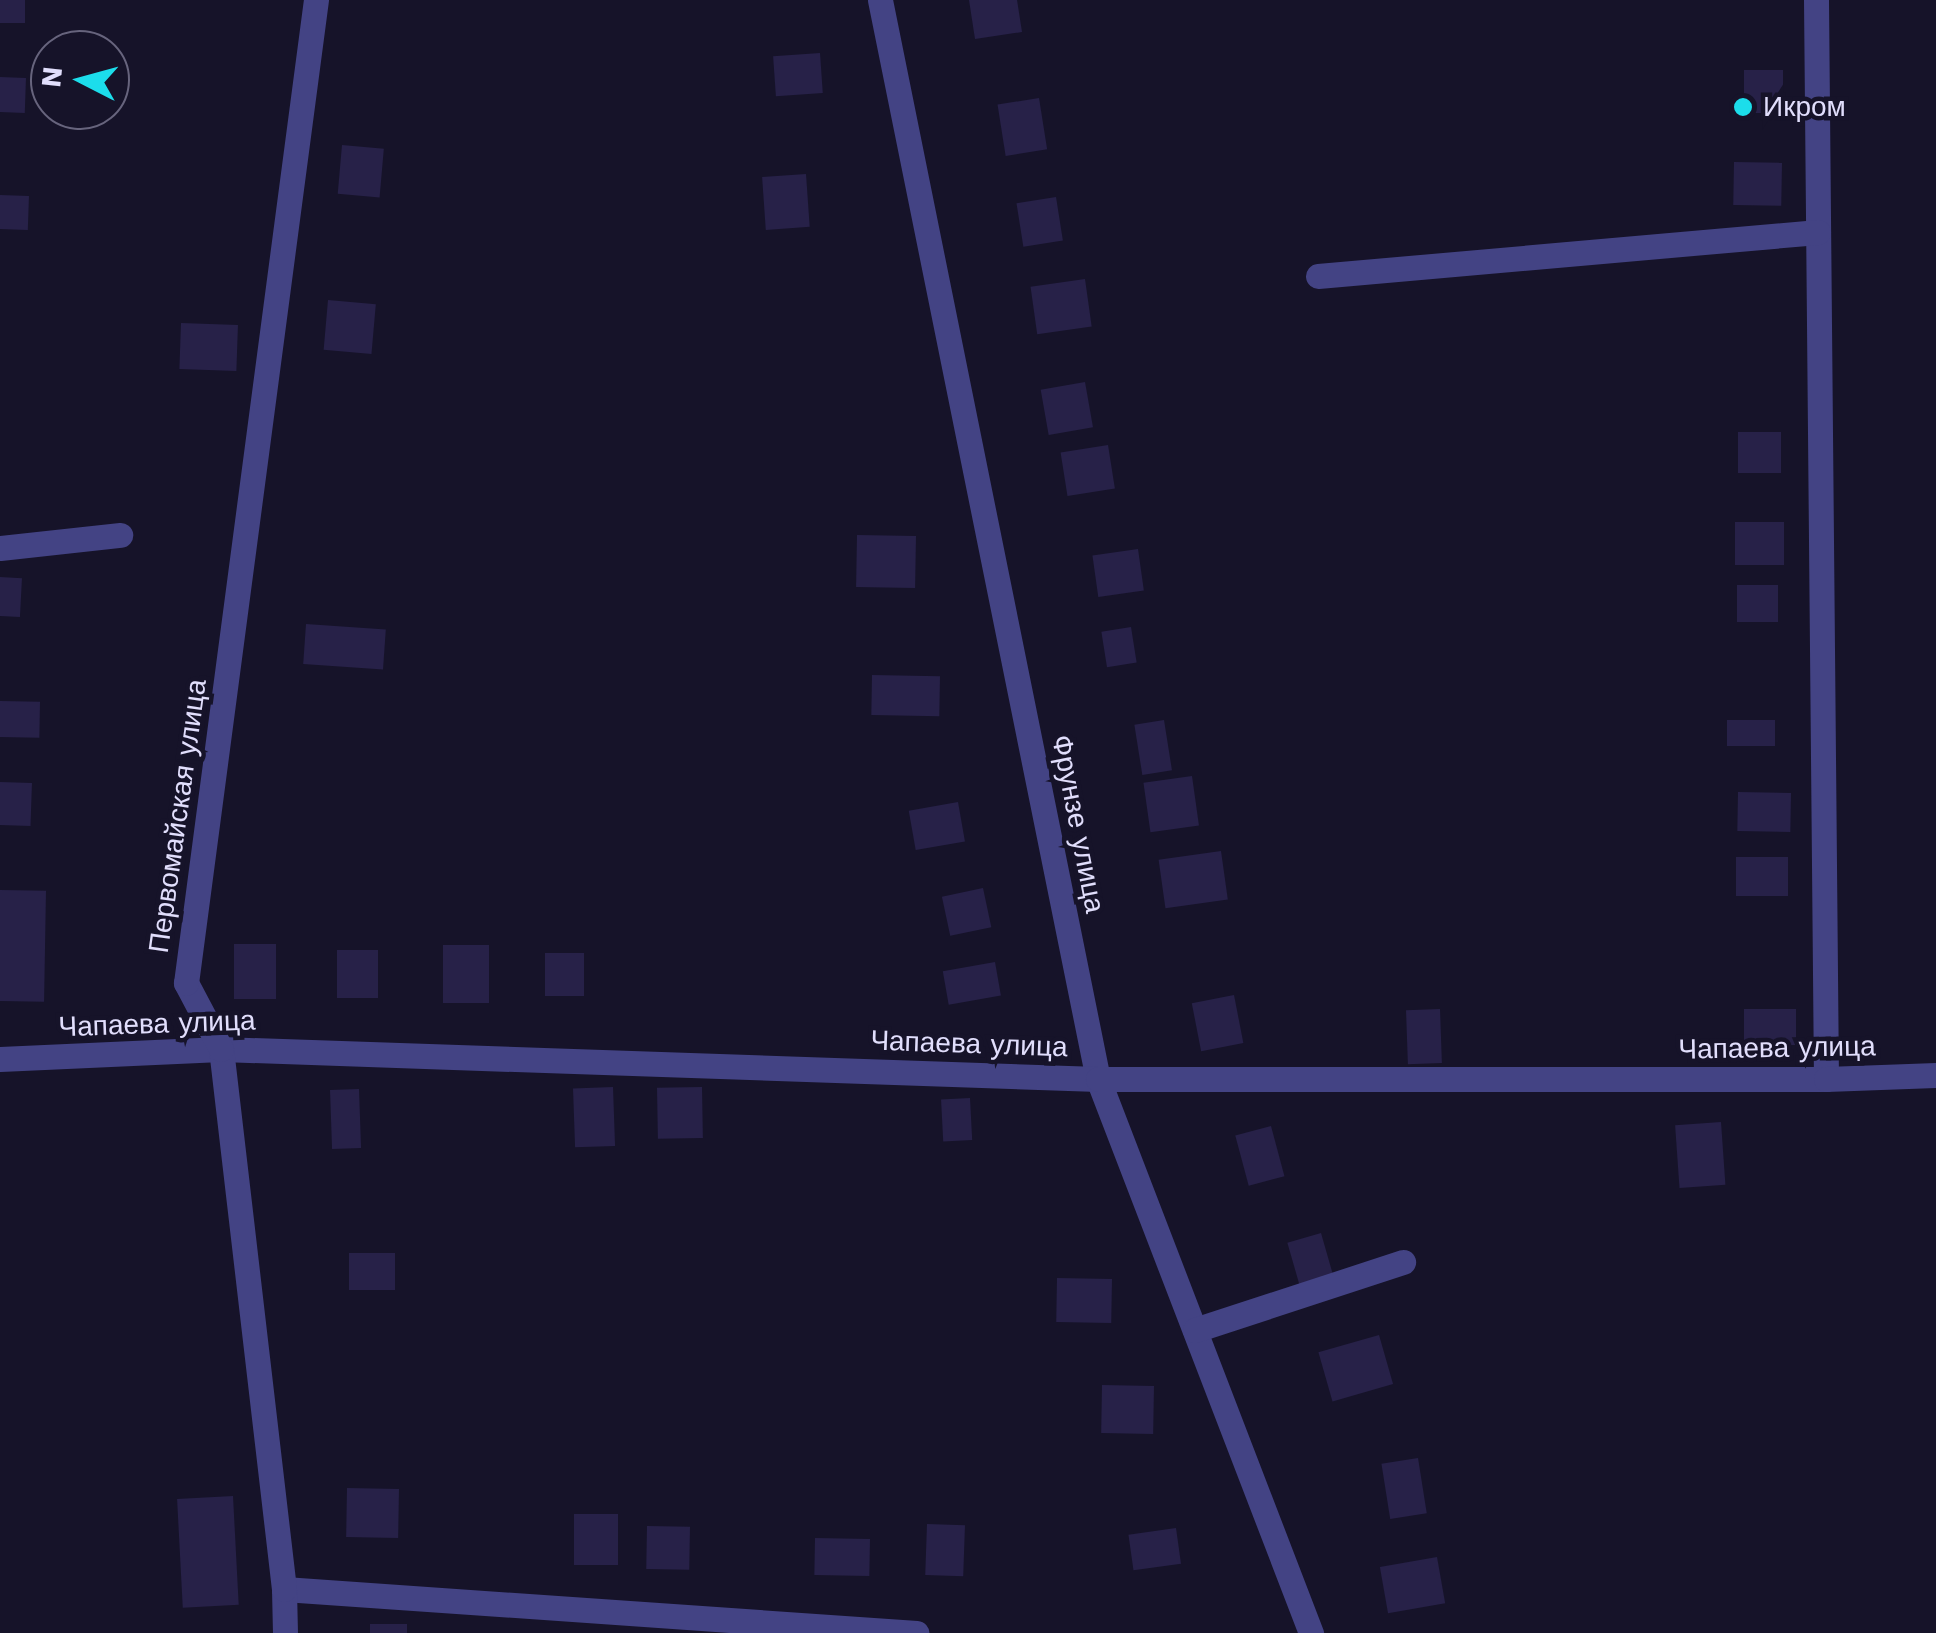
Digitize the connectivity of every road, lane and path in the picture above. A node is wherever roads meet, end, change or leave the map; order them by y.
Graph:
1 (316, 0) edge
2 (880, 0) edge
3 (1816, 0) edge
4 (1818, 232) junction
5 (1318, 276) dead end
6 (120, 534) dead end
7 (0, 548) edge
8 (222, 1049) junction
9 (0, 1059) edge
10 (1936, 1075) edge
11 (1098, 1078) junction
12 (1826, 1080) junction
13 (1404, 1262) dead end
14 (1195, 1330) junction
15 (284, 1589) junction
16 (285, 1633) edge
17 (916, 1633) edge
18 (1311, 1633) edge

1 - 8 street, Первомайская улица
2 - 11 street, Фрунзе улица
3 - 4 street
4 - 5 street
4 - 12 street
6 - 7 street
8 - 9 street, Чапаева улица
8 - 11 street, Чапаева улица
8 - 15 street, Первомайская улица
10 - 12 street, Чапаева улица
11 - 12 street, Чапаева улица
11 - 14 street, Фрунзе улица
13 - 14 street
14 - 18 street, Фрунзе улица
15 - 16 street, Первомайская улица
15 - 17 street

